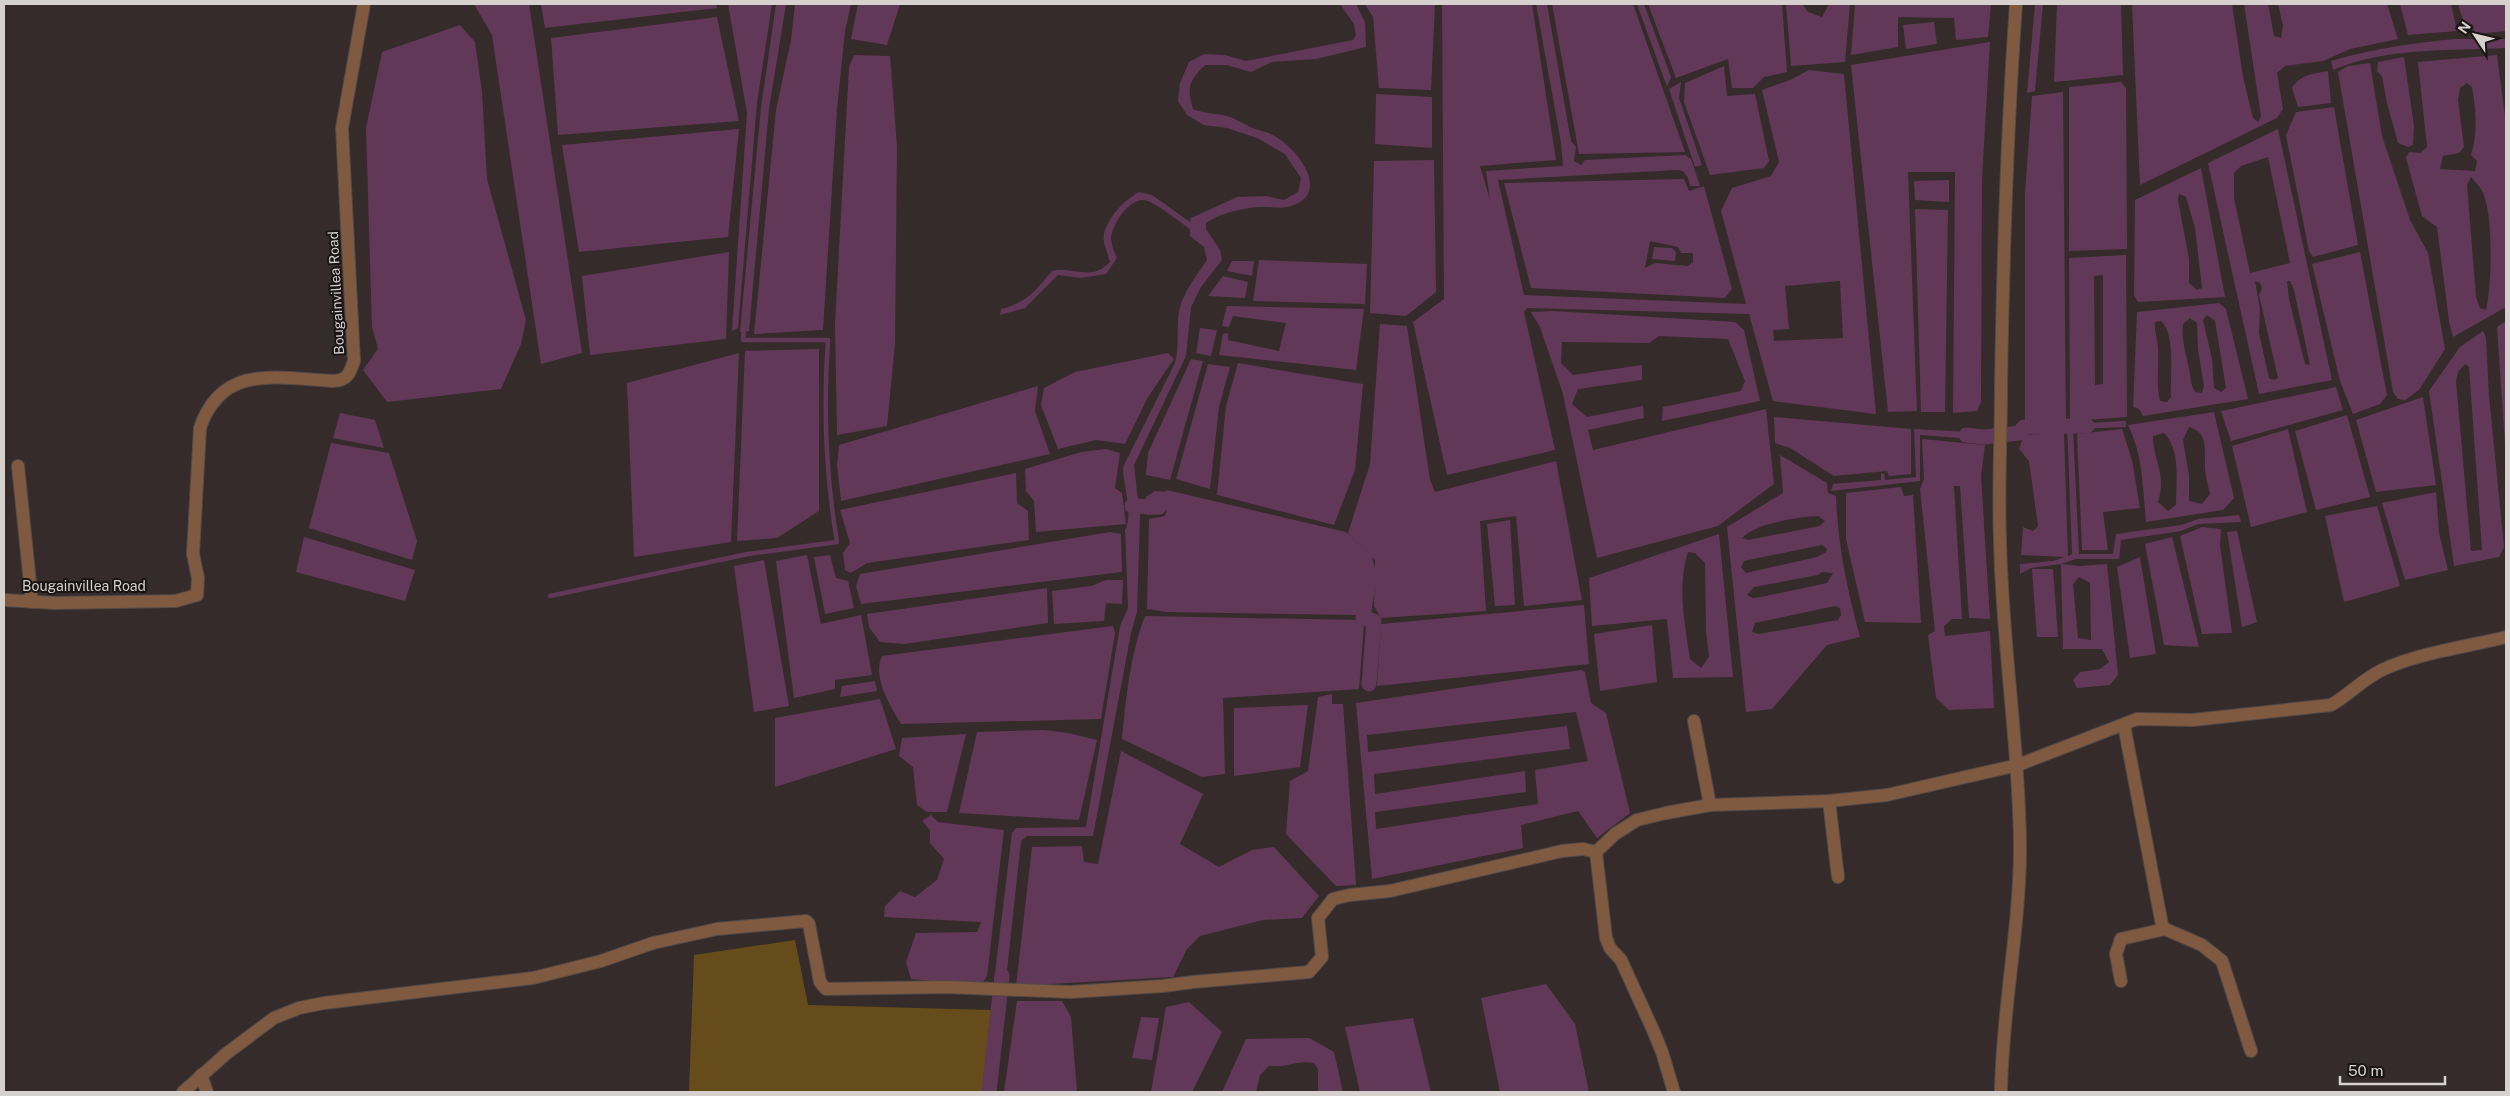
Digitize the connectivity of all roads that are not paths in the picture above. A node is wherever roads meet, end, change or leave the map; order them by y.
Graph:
1 (364, 4) edge
2 (2016, 4) edge
3 (18, 466) dead end
4 (4, 600) edge
5 (32, 602) junction
6 (2506, 637) edge
7 (1694, 722) dead end
8 (2124, 725) junction
9 (2018, 765) junction
10 (1829, 801) junction
11 (1710, 805) junction
12 (1596, 852) junction
13 (1838, 877) dead end
14 (2165, 929) junction
15 (2121, 981) dead end
16 (2251, 1051) dead end
17 (201, 1075) junction
18 (183, 1092) edge
19 (207, 1092) edge
20 (1674, 1092) edge
21 (2001, 1092) edge

1 - 5 street, Bougainvillea Road
2 - 9 street
3 - 5 street
4 - 5 street, Bougainvillea Road
6 - 8 street
7 - 11 street
8 - 9 street
8 - 14 street
9 - 10 street
9 - 21 street
10 - 11 street
10 - 13 street
11 - 12 street
12 - 17 street
12 - 20 street
14 - 15 street
14 - 16 street
17 - 18 street
17 - 19 street

